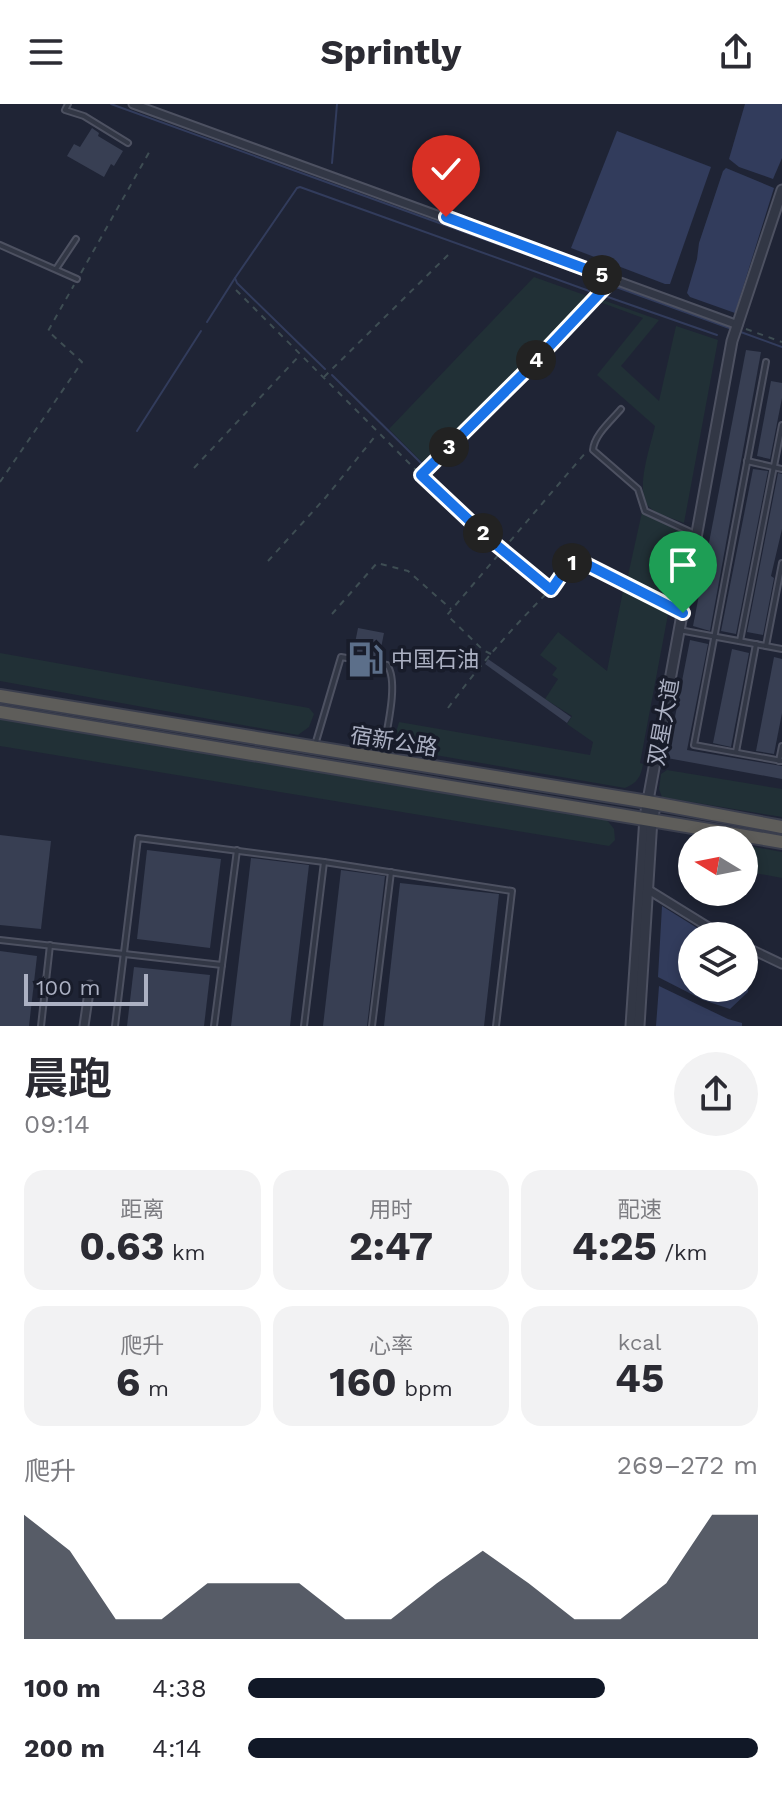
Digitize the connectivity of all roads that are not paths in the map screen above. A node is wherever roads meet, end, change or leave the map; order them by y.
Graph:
1 (68, 104) edge
2 (133, 104) edge
3 (128, 143) dead end
4 (782, 190) edge
5 (76, 239) dead end
6 (0, 245) edge
7 (56, 269) junction
8 (77, 279) road end
9 (613, 279) junction
10 (737, 328) junction
11 (766, 362) dead end
12 (621, 409) dead end
13 (782, 425) edge
14 (747, 461) junction
15 (774, 467) junction
16 (782, 469) edge
17 (421, 475) road end
18 (697, 535) junction
19 (782, 563) edge
20 (679, 630) junction
21 (715, 637) junction
22 (740, 641) junction
23 (756, 644) junction
24 (766, 646) junction
25 (782, 649) edge
26 (0, 696) edge
27 (0, 712) edge
28 (782, 746) edge
29 (314, 748) junction
30 (736, 752) junction
31 (382, 759) junction
32 (781, 761) edge
33 (652, 803) junction
34 (648, 818) junction
35 (782, 827) edge
36 (782, 842) edge
37 (237, 850) junction
38 (324, 862) junction
39 (391, 872) junction
40 (644, 887) junction
41 (700, 922) edge
42 (0, 940) edge
43 (50, 945) junction
44 (123, 953) junction
45 (758, 953) edge
46 (782, 964) edge
47 (222, 965) junction
48 (90, 985) dead end
49 (41, 1026) edge
50 (84, 1026) edge
51 (115, 1026) edge
52 (214, 1026) edge
53 (304, 1026) edge
54 (372, 1026) edge
55 (496, 1026) edge
56 (631, 1026) edge
57 (639, 1026) edge

1 - 3 lane
2 - 9 street
4 - 10 street, 双星大道
5 - 7 lane
6 - 7 lane
7 - 8 lane
9 - 10 street
9 - 17 lane
10 - 18 street, 双星大道
11 - 14 lane
12 - 18 lane
13 - 15 lane
14 - 15 lane
14 - 21 lane
15 - 16 lane
15 - 22 lane
18 - 20 street, 双星大道
19 - 24 lane
20 - 21 lane
20 - 33 street, 双星大道
21 - 22 lane
21 - 30 lane
22 - 23 lane
23 - 24 lane
23 - 30 lane
24 - 25 lane
26 - 29 highway, 宿新公路
27 - 34 highway, 宿新公路
28 - 32 lane
29 - 31 highway, 宿新公路
29 - 31 lane
30 - 32 lane
31 - 33 highway, 宿新公路
33 - 34 street, 双星大道
33 - 35 highway, 宿新公路
34 - 36 highway, 宿新公路
34 - 40 street, 双星大道
37 - 38 lane
37 - 44 lane
37 - 47 lane
38 - 39 lane
38 - 53 lane
39 - 54 lane
39 - 55 lane
40 - 41 street
40 - 56 street, 双星大道
40 - 57 street, 双星大道
42 - 43 lane
43 - 44 lane
43 - 49 lane
44 - 47 lane
44 - 51 lane
45 - 46 street
47 - 52 lane
48 - 50 street

